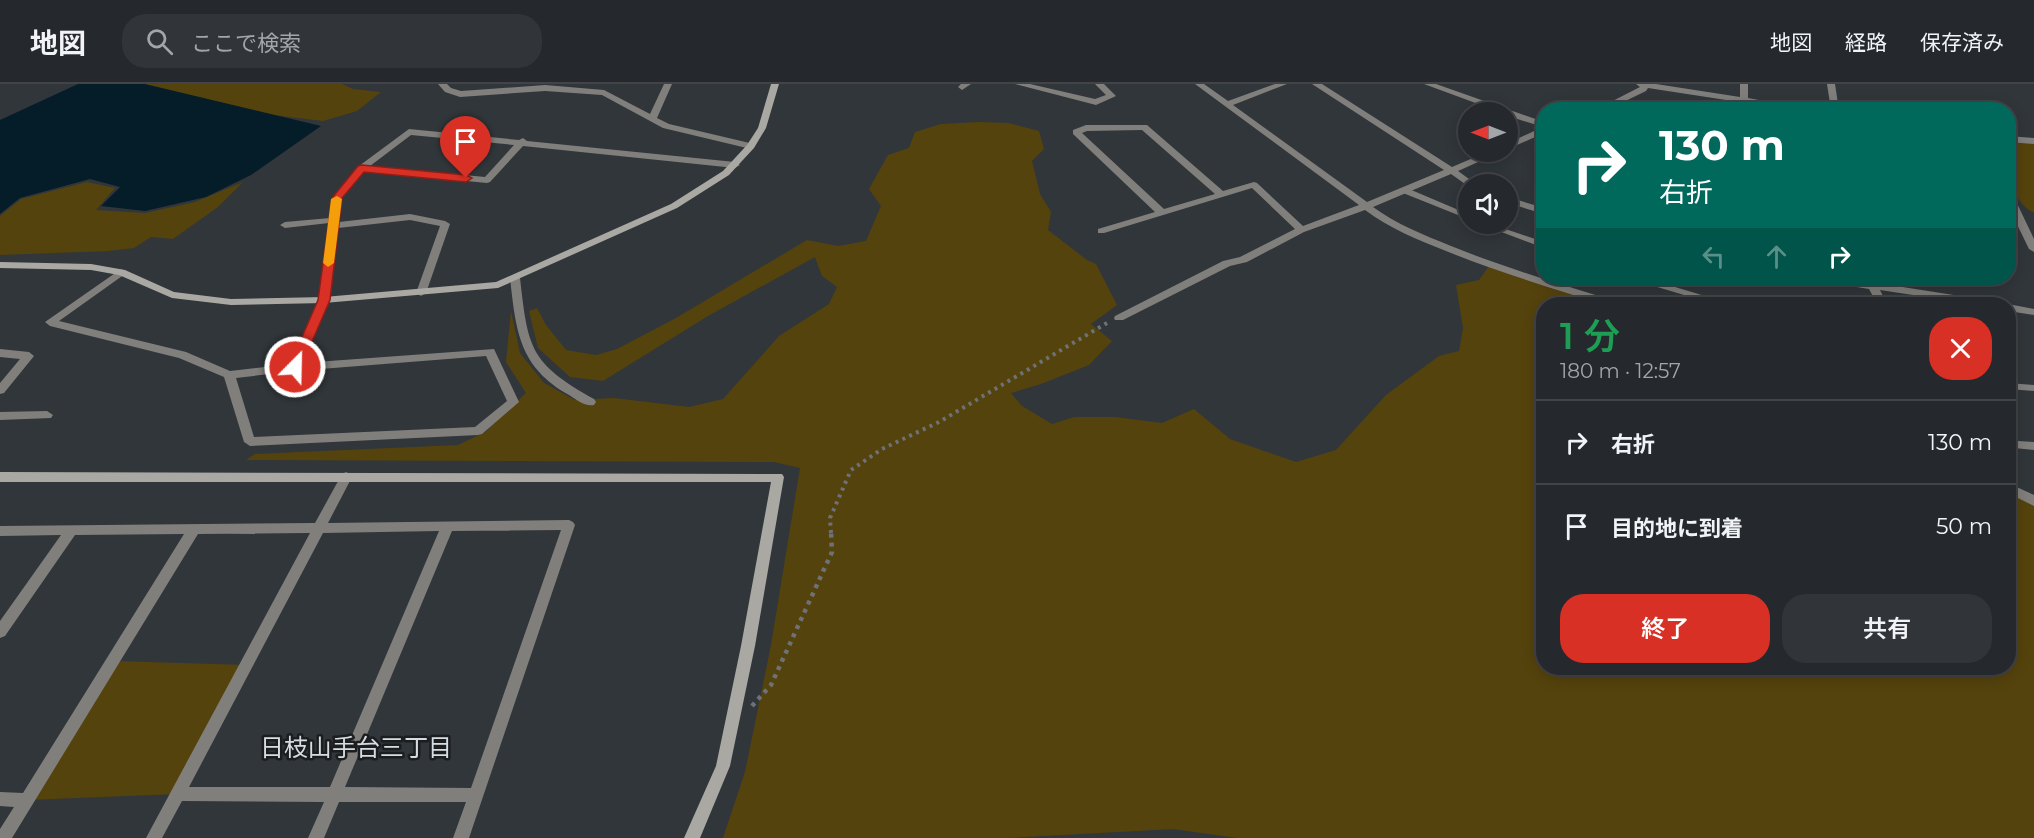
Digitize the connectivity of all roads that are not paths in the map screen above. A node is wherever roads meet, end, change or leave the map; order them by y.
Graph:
1 (442, 84) edge
2 (668, 84) edge
3 (776, 84) edge
4 (1019, 84) edge
5 (1099, 84) edge
6 (1199, 84) edge
7 (1283, 84) edge
8 (1316, 84) edge
9 (1428, 84) edge
10 (1644, 84) edge
11 (1744, 84) edge
12 (1830, 84) edge
13 (1744, 100) junction
14 (1479, 102) edge
15 (1622, 102) edge
16 (1757, 102) edge
17 (1833, 102) edge
18 (1228, 104) junction
19 (1518, 117) edge
20 (652, 119) junction
21 (1536, 125) edge
22 (1536, 132) edge
23 (2016, 140) edge
24 (523, 141) junction
25 (1518, 141) edge
26 (2034, 141) edge
27 (751, 146) junction
28 (1472, 162) edge
29 (735, 165) junction
30 (362, 168) junction
31 (1450, 172) junction
32 (1458, 176) edge
33 (1406, 191) junction
34 (1222, 195) junction
35 (1518, 203) edge
36 (1365, 204) junction
37 (1536, 209) edge
38 (1161, 212) junction
39 (2016, 212) edge
40 (1458, 213) edge
41 (2019, 218) junction
42 (2034, 220) edge
43 (333, 223) junction
44 (285, 225) dead end
45 (1300, 230) junction
46 (1101, 231) dead end
47 (1513, 234) edge
48 (1536, 242) edge
49 (2034, 249) edge
50 (0, 265) edge
51 (121, 272) junction
52 (515, 278) junction
53 (1536, 279) edge
54 (1555, 285) edge
55 (1671, 285) edge
56 (1885, 285) edge
57 (421, 293) junction
58 (1591, 297) edge
59 (1703, 297) edge
60 (1942, 297) edge
61 (324, 300) junction
62 (2016, 309) edge
63 (2034, 312) edge
64 (1119, 318) road end
65 (0, 353) edge
66 (295, 367) junction
67 (229, 375) junction
68 (2016, 387) edge
69 (2034, 388) edge
70 (0, 390) edge
71 (590, 402) dead end
72 (47, 415) dead end
73 (0, 416) edge
74 (2018, 445) dead end
75 (2034, 446) edge
76 (0, 477) edge
77 (346, 477) junction
78 (2016, 491) edge
79 (2034, 501) edge
80 (321, 527) junction
81 (447, 527) junction
82 (194, 529) junction
83 (72, 530) junction
84 (0, 531) edge
85 (0, 632) edge
86 (177, 794) junction
87 (334, 795) junction
88 (475, 795) junction
89 (0, 800) edge
90 (27, 800) junction
91 (3, 838) edge
92 (154, 838) edge
93 (316, 838) edge
94 (461, 838) edge
95 (692, 838) edge

1 - 20 street
2 - 20 street
3 - 27 street
4 - 5 street
6 - 18 street
7 - 18 street
8 - 31 street
9 - 14 street
10 - 13 street
10 - 15 street
11 - 13 street
12 - 17 street
13 - 16 street
18 - 36 street
19 - 21 street
20 - 27 street
22 - 25 street
23 - 26 street
24 - 29 street
24 - 30 street
24 - 30 street
27 - 29 street
28 - 31 street
29 - 52 street
30 - 43 street
31 - 32 street
31 - 33 street
33 - 36 street
33 - 40 lane
34 - 38 street
34 - 38 street
34 - 45 street
35 - 37 street
36 - 45 street
36 - 53 street
38 - 46 street
39 - 41 street
41 - 42 street
41 - 49 street
43 - 44 street
43 - 57 street
43 - 61 street
45 - 64 street
47 - 48 lane
50 - 51 street
51 - 61 street
51 - 67 street
52 - 57 street
52 - 71 street
54 - 58 street
55 - 59 lane
56 - 60 street
57 - 61 street
61 - 66 street
62 - 63 street
65 - 70 street
66 - 67 street
66 - 67 street
68 - 69 lane
72 - 73 street
74 - 75 lane
76 - 77 street
77 - 80 street
77 - 95 street
78 - 79 street
80 - 81 street
80 - 82 street
80 - 86 street
81 - 87 street
81 - 88 street
82 - 83 street
82 - 90 street
83 - 84 street
83 - 85 street
86 - 87 street
86 - 92 street
87 - 88 street
87 - 93 street
88 - 94 street
89 - 90 street
90 - 91 street

